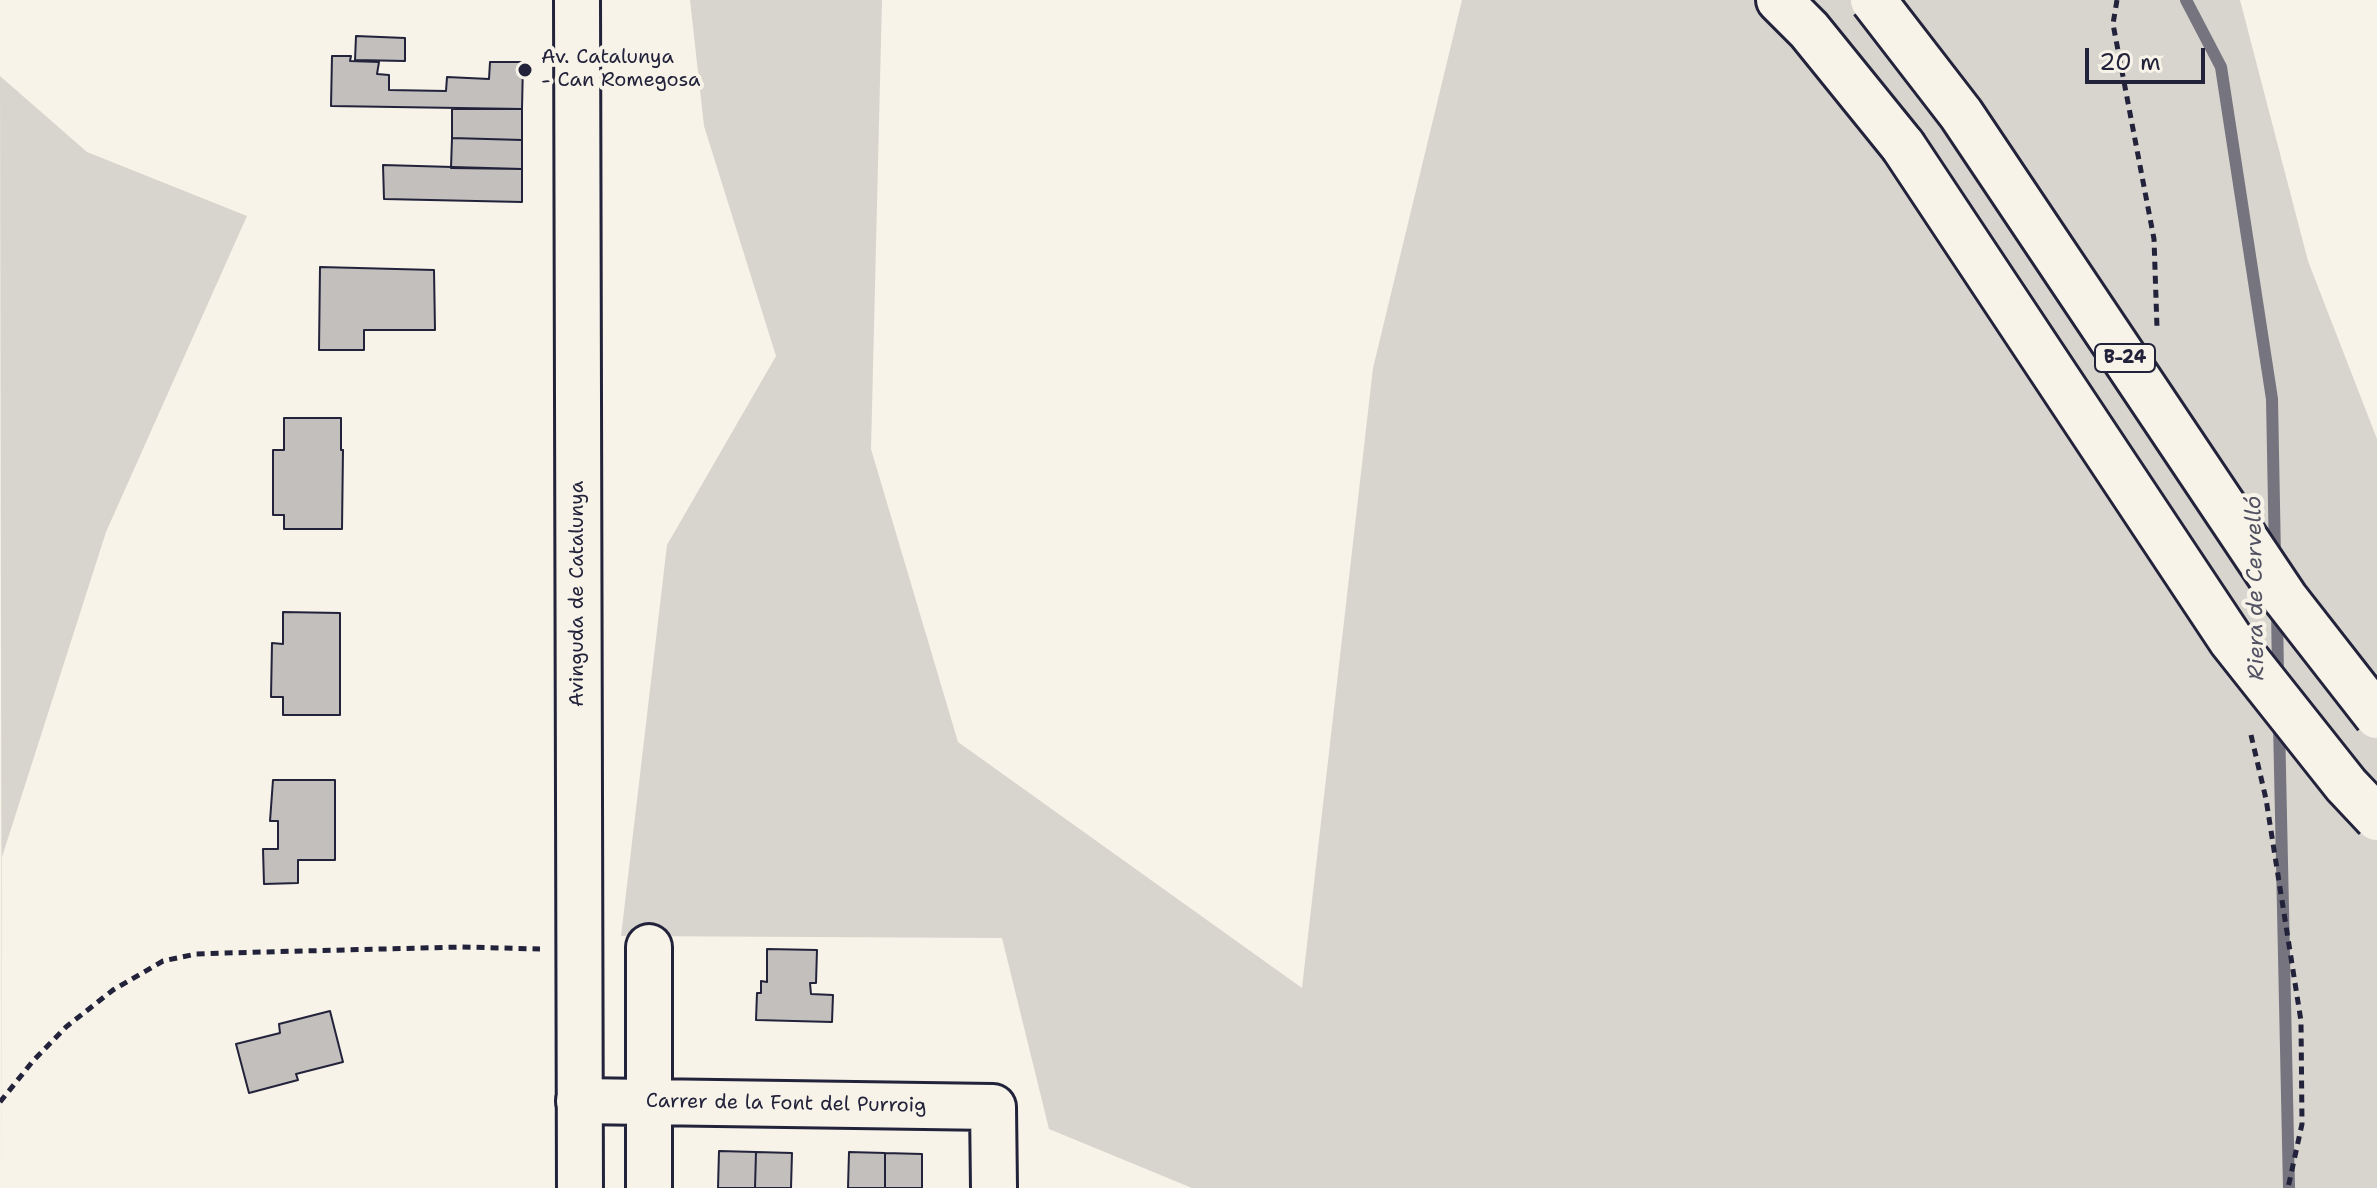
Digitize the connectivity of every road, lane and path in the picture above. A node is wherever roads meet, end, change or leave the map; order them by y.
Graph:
1 (577, 0) edge
2 (1873, 0) edge
3 (1794, 15) edge
4 (2377, 716) edge
5 (2377, 818) edge
6 (649, 947) dead end
7 (578, 950) junction
8 (579, 1101) junction
9 (0, 1102) edge
10 (649, 1102) junction
11 (580, 1188) edge
12 (649, 1188) edge
13 (994, 1188) edge

1 - 7 main road, Avinguda de Catalunya
2 - 4 main road, B-24, bridge
3 - 5 main road, bridge
6 - 10 main road
7 - 8 main road, Avinguda de Catalunya
7 - 9 path
8 - 10 main road, Carrer de la Font del Purroig
8 - 11 main road, Avinguda de Catalunya
10 - 12 main road
10 - 13 main road, Carrer de la Font del Purroig

